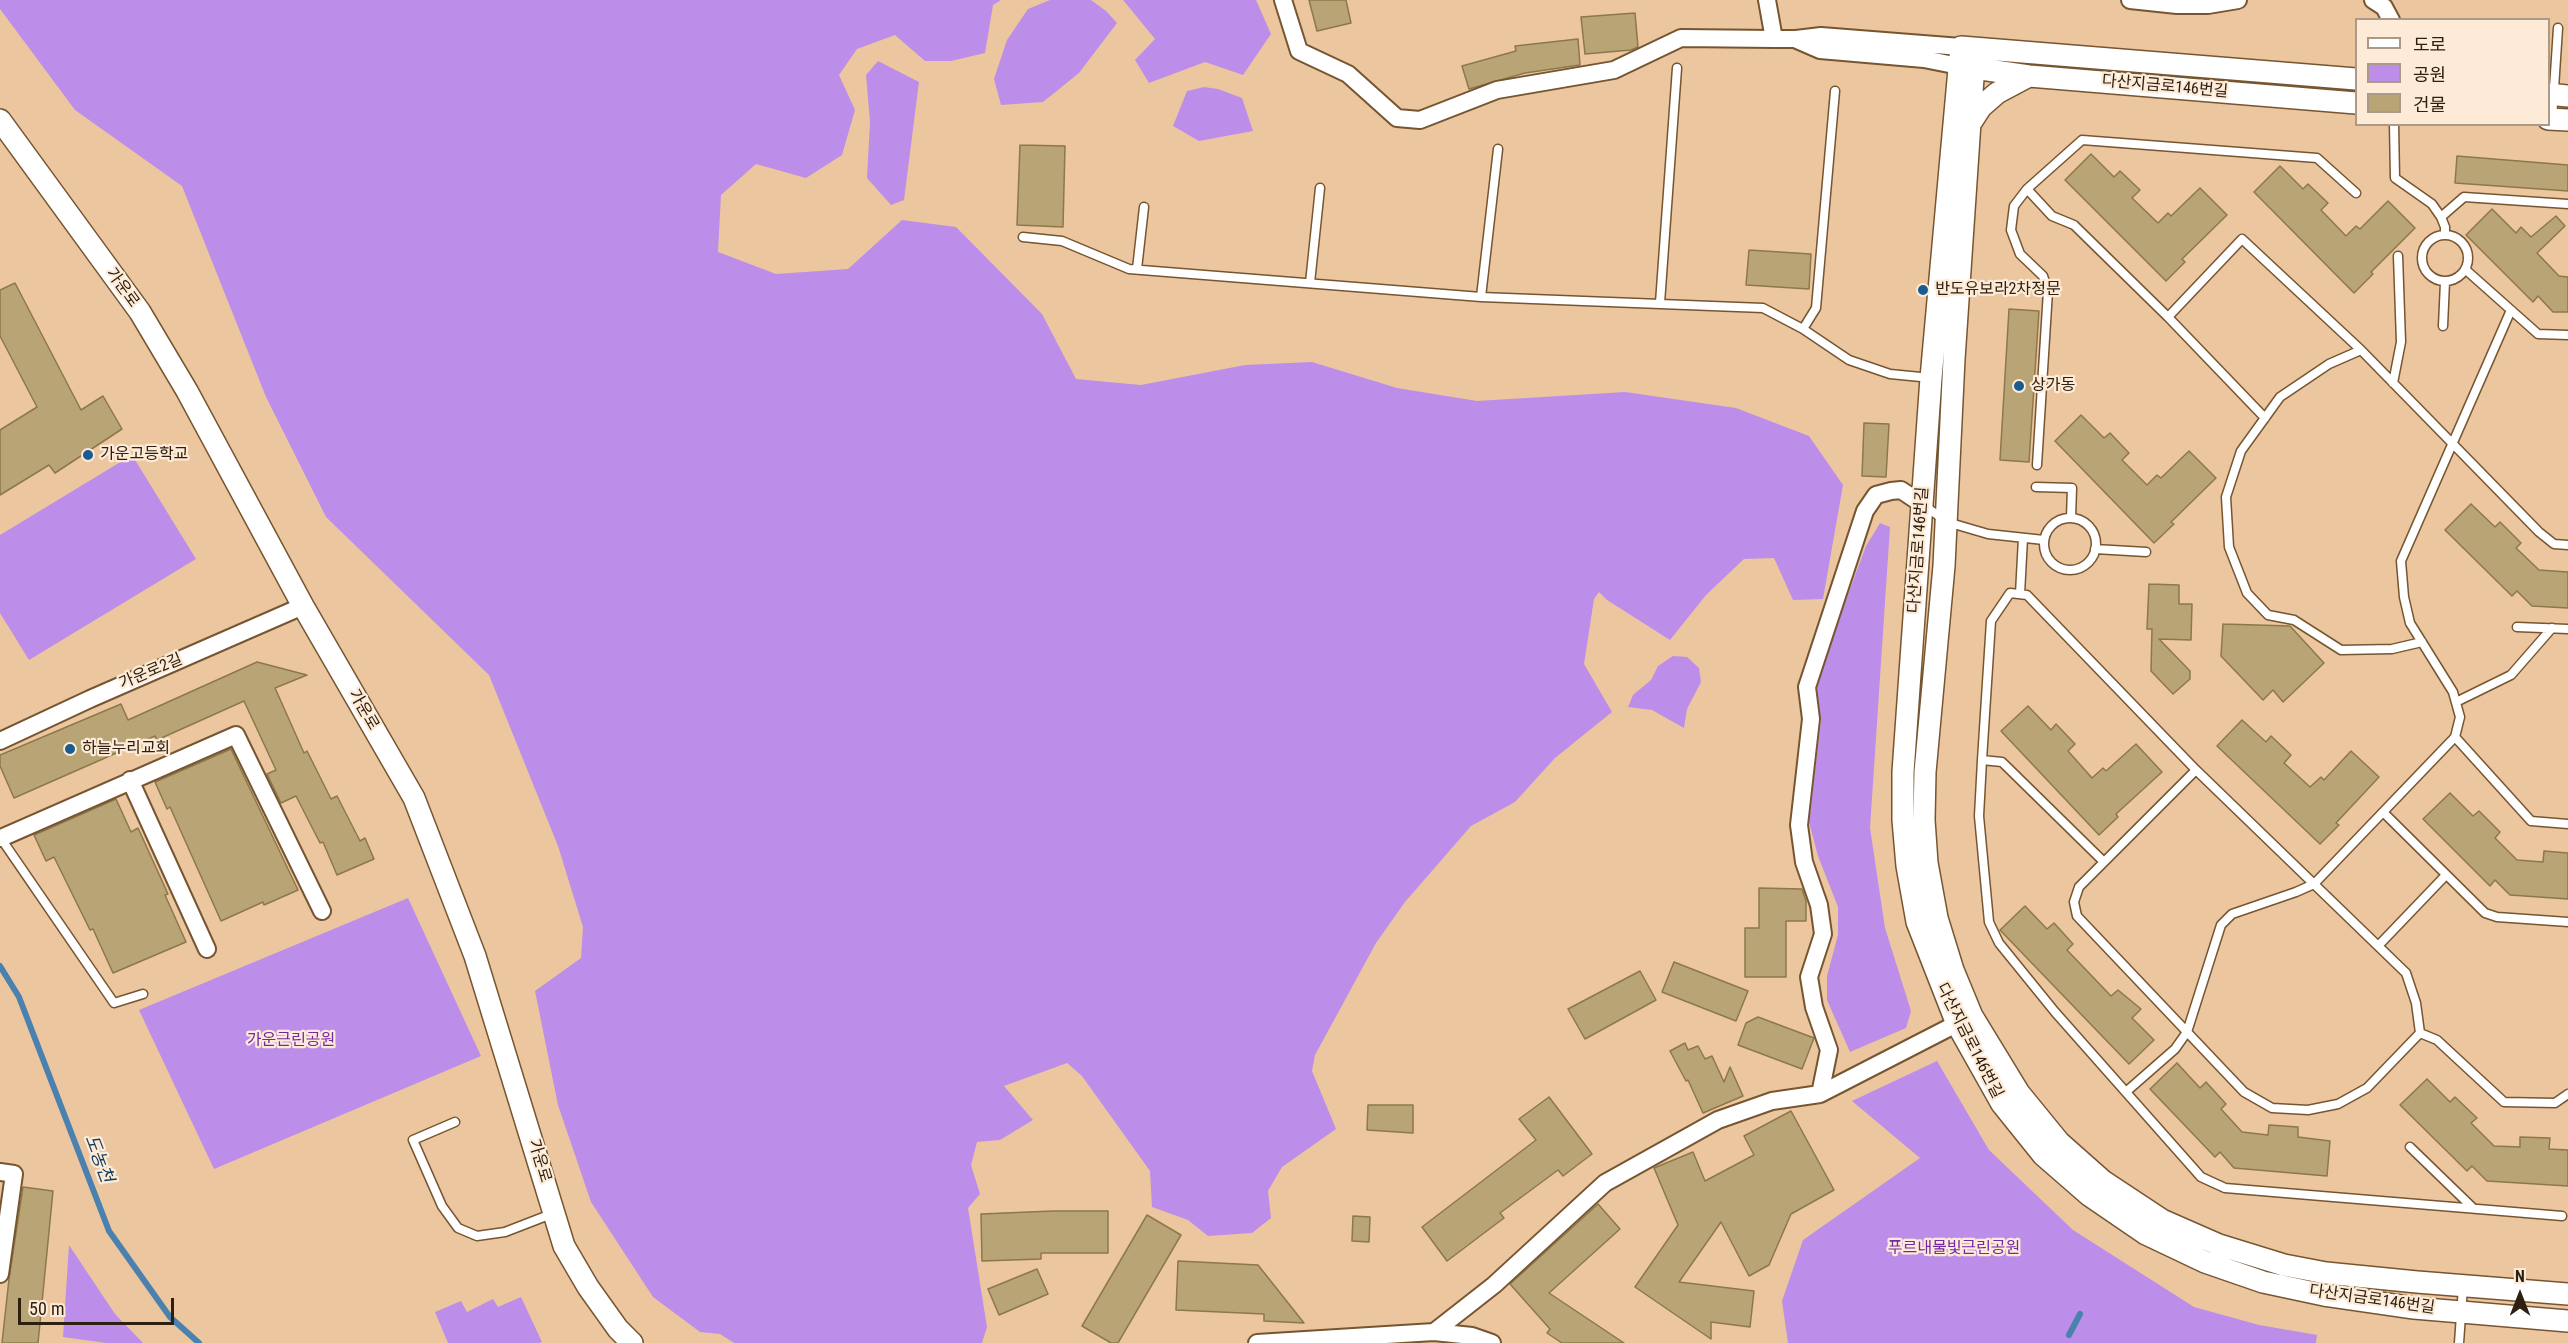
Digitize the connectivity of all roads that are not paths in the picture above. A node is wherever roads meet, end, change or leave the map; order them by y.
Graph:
1 (1283, 0) edge
2 (1767, 0) edge
3 (2130, 0) edge
4 (2238, 0) edge
5 (2373, 0) edge
6 (2390, 18) edge
7 (2558, 28) dead end
8 (1774, 39) junction
9 (1968, 58) junction
10 (1677, 68) dead end
11 (2029, 76) junction
12 (2355, 79) edge
13 (1835, 91) dead end
14 (2557, 95) edge
15 (2355, 103) edge
16 (2556, 119) edge
17 (0, 120) edge
18 (1969, 125) junction
19 (2394, 126) edge
20 (1498, 149) dead end
21 (1320, 188) dead end
22 (2027, 189) junction
23 (2356, 193) dead end
24 (2568, 204) edge
25 (1144, 207) dead end
26 (2441, 217) junction
27 (2445, 234) junction
28 (1023, 237) dead end
29 (2398, 256) dead end
30 (1137, 269) junction
31 (2466, 270) junction
32 (2445, 282) junction
33 (1310, 283) junction
34 (1481, 297) junction
35 (1660, 303) junction
36 (2511, 310) junction
37 (2168, 317) junction
38 (2443, 327) dead end
39 (1803, 329) junction
40 (2568, 335) edge
41 (2361, 350) junction
42 (1931, 378) junction
43 (2393, 383) junction
44 (2265, 418) junction
45 (2452, 444) junction
46 (2037, 465) dead end
47 (2036, 487) dead end
48 (1922, 504) junction
49 (2071, 518) junction
50 (1947, 522) junction
51 (2023, 538) junction
52 (2044, 540) junction
53 (2568, 545) edge
54 (2095, 549) junction
55 (2146, 552) dead end
56 (2020, 594) junction
57 (303, 606) junction
58 (2517, 627) dead end
59 (2552, 628) junction
60 (2568, 629) edge
61 (2422, 642) junction
62 (2456, 702) junction
63 (2455, 737) junction
64 (0, 741) edge
65 (1982, 760) junction
66 (2196, 770) junction
67 (130, 780) junction
68 (2384, 813) junction
69 (2568, 824) edge
70 (0, 837) edge
71 (2104, 862) junction
72 (2446, 875) junction
73 (2314, 884) junction
74 (322, 911) dead end
75 (2568, 922) edge
76 (2378, 946) junction
77 (207, 949) dead end
78 (143, 994) dead end
79 (1964, 1020) junction
80 (2187, 1032) junction
81 (2420, 1033) junction
82 (2127, 1091) junction
83 (1820, 1094) junction
84 (2568, 1094) edge
85 (455, 1122) dead end
86 (2410, 1148) dead end
87 (7, 1173) edge
88 (2474, 1208) junction
89 (555, 1213) junction
90 (2562, 1216) dead end
91 (0, 1274) edge
92 (2463, 1287) junction
93 (2568, 1294) edge
94 (2461, 1312) junction
95 (2568, 1320) edge
96 (1434, 1332) junction
97 (632, 1343) edge
98 (1257, 1343) edge
99 (1492, 1343) edge
100 (2459, 1343) edge

1 - 8 street, 다산지금로146번길
2 - 8 street
3 - 4 street
5 - 6 street
7 - 14 lane
8 - 9 street, 다산지금로146번길
9 - 11 street, 다산지금로146번길
9 - 12 street, 다산지금로146번길
9 - 18 street, 다산지금로146번길
9 - 42 street, 다산지금로146번길
10 - 35 lane
11 - 15 street, 다산지금로146번길
11 - 18 street
13 - 39 lane
14 - 16 lane
17 - 57 street, 가운로
18 - 50 street, 다산지금로146번길
19 - 26 lane
20 - 34 lane
21 - 33 lane
22 - 23 lane
22 - 37 lane
22 - 46 lane
24 - 26 lane
25 - 30 lane
26 - 27 lane
27 - 31 lane
27 - 32 lane
28 - 30 lane
29 - 43 lane
30 - 33 lane
31 - 32 lane
31 - 36 lane
32 - 38 lane
33 - 34 lane
34 - 35 lane
35 - 39 lane
36 - 40 lane
36 - 45 lane
37 - 41 lane
37 - 44 lane
39 - 42 lane
41 - 43 lane
41 - 44 lane
42 - 48 street, 다산지금로146번길
43 - 45 lane
44 - 61 lane
45 - 53 lane
45 - 61 lane
47 - 49 lane
48 - 50 lane
48 - 79 street, 다산지금로146번길
48 - 83 street
49 - 52 lane
49 - 54 lane
50 - 51 lane
50 - 79 street, 다산지금로146번길
51 - 52 lane
51 - 56 lane
52 - 54 lane
54 - 55 lane
56 - 65 lane
56 - 66 lane
57 - 64 street, 가운로2길
57 - 89 street, 가운로
58 - 59 lane
59 - 60 lane
59 - 62 lane
61 - 62 lane
62 - 63 lane
63 - 68 lane
63 - 69 lane
65 - 71 lane
65 - 82 lane
66 - 71 lane
66 - 73 lane
67 - 70 street
67 - 74 street
67 - 77 street
68 - 72 lane
68 - 73 lane
70 - 78 lane
71 - 80 lane
72 - 75 lane
72 - 76 lane
73 - 76 lane
73 - 80 lane
76 - 81 lane
79 - 83 street
79 - 92 street, 다산지금로146번길
79 - 94 street, 다산지금로146번길
80 - 81 lane
80 - 82 lane
81 - 84 lane
82 - 88 lane
83 - 96 street
85 - 89 lane
86 - 88 lane
87 - 91 street
88 - 90 lane
89 - 97 street, 가운로
92 - 93 street, 다산지금로146번길
92 - 94 lane
94 - 95 street, 다산지금로146번길
94 - 100 lane
96 - 98 street
96 - 99 street

